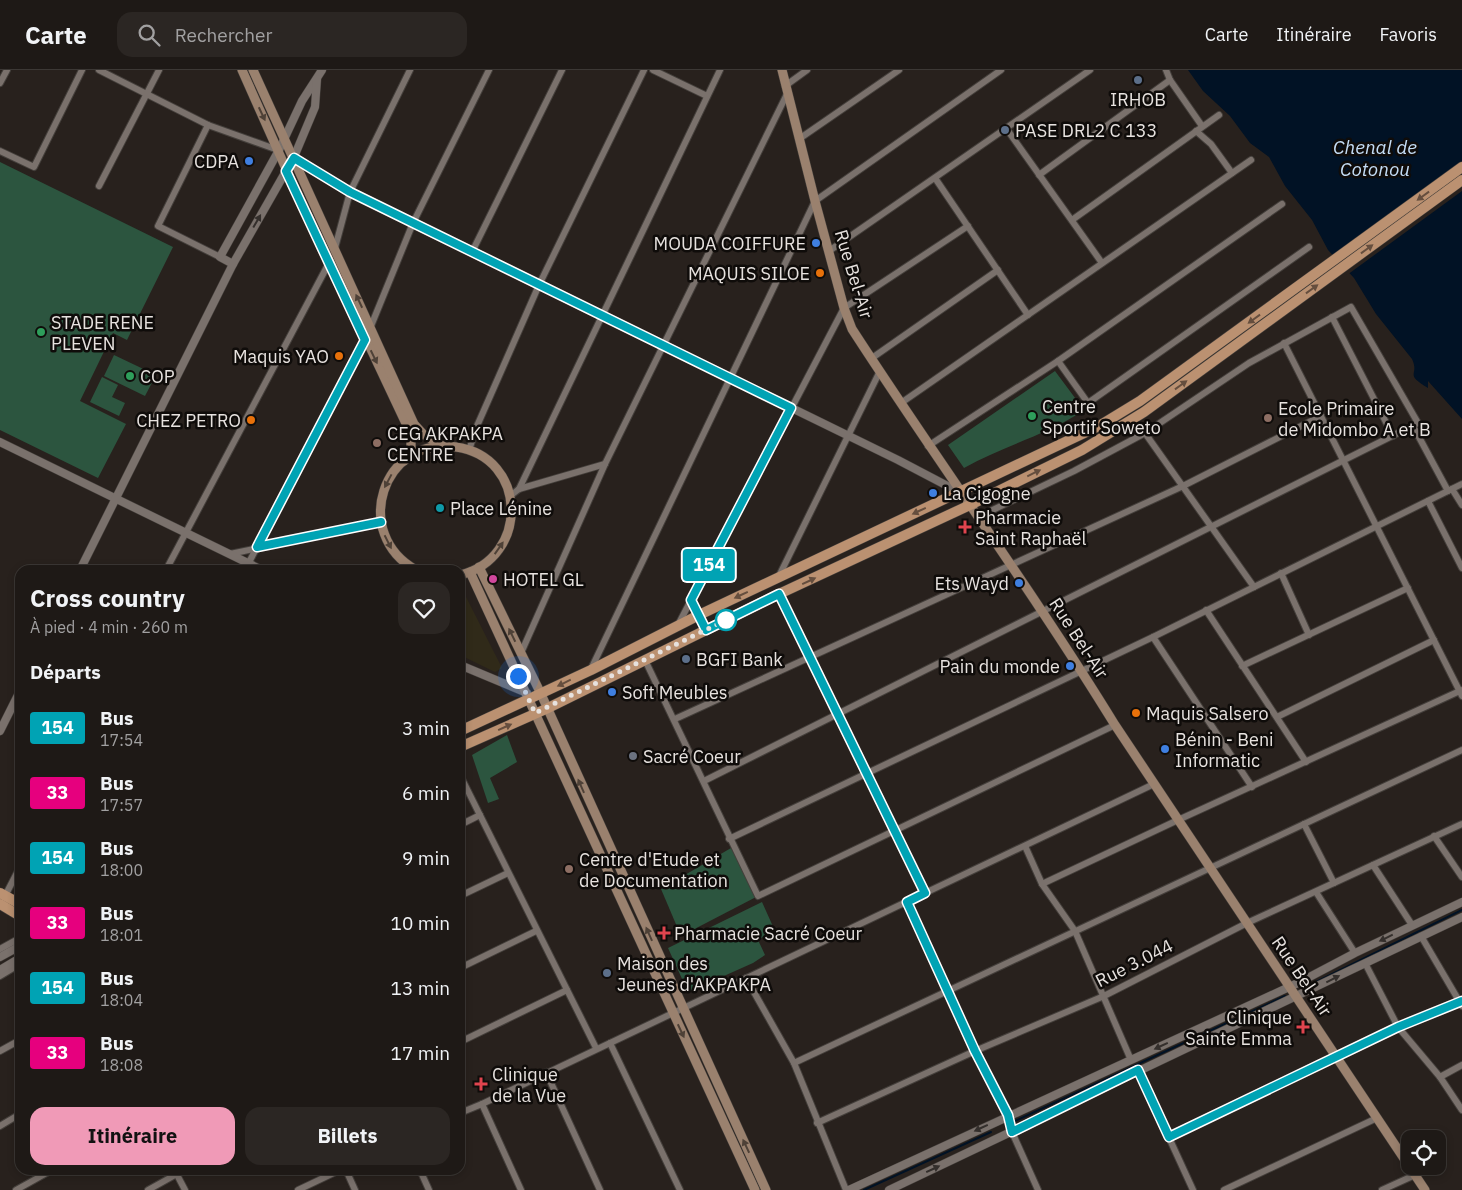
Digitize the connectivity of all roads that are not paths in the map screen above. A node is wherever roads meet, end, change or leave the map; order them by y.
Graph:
1 (6, 70) edge
2 (82, 70) edge
3 (99, 70) edge
4 (159, 70) edge
5 (242, 70) edge
6 (253, 70) edge
7 (322, 70) edge
8 (410, 70) edge
9 (489, 70) edge
10 (562, 70) edge
11 (644, 70) edge
12 (653, 70) edge
13 (720, 70) edge
14 (782, 70) edge
15 (807, 70) edge
16 (899, 70) edge
17 (1001, 70) edge
18 (1090, 70) edge
19 (1166, 70) edge
20 (317, 79) junction
21 (1170, 80) junction
22 (0, 83) edge
23 (786, 90) junction
24 (146, 94) junction
25 (707, 96) junction
26 (1219, 115) dead end
27 (208, 124) junction
28 (1202, 126) junction
29 (1006, 128) junction
30 (1196, 131) junction
31 (285, 139) junction
32 (799, 139) junction
33 (0, 150) edge
34 (279, 150) junction
35 (294, 158) junction
36 (1251, 160) dead end
37 (1462, 167) edge
38 (286, 171) junction
39 (1232, 173) junction
40 (1039, 175) junction
41 (935, 178) junction
42 (1462, 180) edge
43 (99, 186) dead end
44 (350, 192) junction
45 (815, 201) junction
46 (1282, 204) dead end
47 (1072, 220) junction
48 (413, 223) junction
49 (968, 226) junction
50 (1309, 247) dead end
51 (335, 248) junction
52 (829, 251) junction
53 (472, 252) junction
54 (220, 257) junction
55 (330, 261) junction
56 (1102, 263) junction
57 (233, 264) junction
58 (998, 270) junction
59 (1324, 274) junction
60 (539, 285) junction
61 (844, 308) junction
62 (1028, 315) junction
63 (602, 316) junction
64 (1332, 317) junction
65 (371, 326) junction
66 (365, 340) junction
67 (1284, 343) junction
68 (664, 346) junction
69 (872, 358) junction
70 (1058, 361) junction
71 (880, 371) junction
72 (729, 378) junction
73 (902, 403) junction
74 (791, 408) junction
75 (1321, 416) junction
76 (1413, 426) junction
77 (1145, 433) junction
78 (848, 436) junction
79 (1393, 436) junction
80 (0, 442) edge
81 (442, 446) junction
82 (928, 446) junction
83 (469, 450) junction
84 (404, 461) junction
85 (1344, 461) junction
86 (605, 464) junction
87 (1462, 484) edge
88 (1183, 486) junction
89 (519, 489) junction
90 (1450, 490) junction
91 (960, 492) junction
92 (510, 496) junction
93 (116, 499) junction
94 (1428, 501) junction
95 (970, 505) junction
96 (1462, 505) edge
97 (978, 517) junction
98 (381, 522) junction
99 (1377, 526) junction
100 (1213, 527) junction
101 (184, 532) junction
102 (257, 547) junction
103 (230, 554) junction
104 (83, 565) edge
105 (168, 565) edge
106 (244, 565) edge
107 (248, 565) edge
108 (408, 565) edge
109 (1012, 566) junction
110 (479, 567) junction
111 (1462, 568) edge
112 (470, 572) junction
113 (465, 574) edge
114 (1281, 574) junction
115 (779, 577) junction
116 (1254, 587) junction
117 (1408, 588) junction
118 (779, 594) junction
119 (691, 600) junction
120 (1206, 610) junction
121 (1042, 612) junction
122 (699, 615) junction
123 (677, 626) junction
124 (706, 630) junction
125 (1309, 634) junction
126 (1153, 637) junction
127 (1434, 640) junction
128 (521, 653) junction
129 (810, 658) junction
130 (645, 660) junction
131 (1242, 666) junction
132 (465, 667) edge
133 (591, 670) junction
134 (1082, 670) junction
135 (1461, 693) edge
136 (541, 694) junction
137 (528, 696) junction
138 (15, 701) edge
139 (546, 709) junction
140 (535, 713) junction
141 (838, 715) junction
142 (1276, 717) junction
143 (675, 719) junction
144 (1115, 725) junction
145 (465, 728) edge
146 (0, 731) edge
147 (465, 745) edge
148 (1462, 750) edge
149 (1306, 762) junction
150 (867, 773) junction
151 (704, 781) junction
152 (1154, 784) junction
153 (465, 785) edge
154 (1252, 787) junction
155 (480, 815) junction
156 (1178, 820) junction
157 (465, 822) edge
158 (1304, 824) junction
159 (1462, 824) edge
160 (895, 830) junction
161 (1434, 836) junction
162 (729, 839) junction
163 (1025, 846) junction
164 (1373, 865) junction
165 (1211, 869) junction
166 (508, 873) junction
167 (15, 876) edge
168 (1462, 877) edge
169 (1334, 883) junction
170 (1042, 884) junction
171 (1316, 892) junction
172 (925, 893) junction
173 (465, 894) edge
174 (2, 898) edge
175 (15, 901) edge
176 (907, 902) junction
177 (1462, 902) edge
178 (15, 911) edge
179 (1462, 917) edge
180 (1247, 923) junction
181 (1412, 925) junction
182 (536, 931) junction
183 (1075, 931) junction
184 (1421, 936) junction
185 (15, 941) edge
186 (15, 949) edge
187 (0, 950) edge
188 (1355, 953) junction
189 (0, 958) edge
190 (15, 961) edge
191 (1365, 963) junction
192 (465, 966) edge
193 (15, 967) edge
194 (0, 970) edge
195 (0, 976) edge
196 (746, 978) junction
197 (1290, 987) junction
198 (567, 990) junction
199 (947, 990) junction
200 (1104, 996) junction
201 (1297, 997) junction
202 (1461, 1003) edge
203 (682, 1008) junction
204 (672, 1013) junction
205 (1398, 1027) junction
206 (465, 1040) edge
207 (15, 1043) edge
208 (610, 1043) junction
209 (596, 1048) junction
210 (0, 1051) edge
211 (975, 1051) junction
212 (1336, 1056) junction
213 (1132, 1060) junction
214 (794, 1063) junction
215 (1462, 1065) edge
216 (1138, 1070) junction
217 (546, 1072) junction
218 (1440, 1077) junction
219 (482, 1104) junction
220 (465, 1109) edge
221 (1462, 1110) edge
222 (1008, 1115) junction
223 (15, 1117) edge
224 (1377, 1118) junction
225 (817, 1123) junction
226 (0, 1126) edge
227 (1012, 1132) junction
228 (1169, 1137) junction
229 (1401, 1154) edge
230 (43, 1175) edge
231 (171, 1175) edge
232 (178, 1175) edge
233 (330, 1175) edge
234 (348, 1175) edge
235 (422, 1175) edge
236 (1415, 1175) joint
237 (16, 1190) edge
238 (148, 1190) edge
239 (185, 1190) edge
240 (298, 1190) edge
241 (355, 1190) edge
242 (429, 1190) edge
243 (521, 1190) edge
244 (600, 1190) edge
245 (680, 1190) edge
246 (755, 1190) edge
247 (766, 1190) edge
248 (847, 1190) edge
249 (889, 1190) edge
250 (1038, 1190) edge
251 (1193, 1190) edge
252 (1224, 1190) edge
253 (1382, 1190) edge
254 (1425, 1190) edge

1 - 22 street
2 - 33 street
3 - 24 street
4 - 24 street
5 -> 34 main road
6 - 31 main road
7 - 20 street
8 - 44 street
9 - 48 street
10 - 53 street
11 - 60 street
12 - 25 street
13 - 25 street
14 - 23 main road, Rue Bel-Air
15 - 23 street
16 - 32 street
17 - 45 street
18 - 29 street
19 - 21 street
20 - 31 street
20 - 35 street
21 - 28 street
21 - 40 street
23 - 32 main road, Rue Bel-Air
23 - 68 street
24 - 27 street
24 - 43 street
25 - 63 street
26 - 28 street
27 - 34 street
27 - 54 street
28 - 30 street
29 - 40 street
29 - 41 street
30 - 39 street
30 - 47 street
31 - 34 street
31 - 35 main road
32 - 45 main road, Rue Bel-Air
34 - 38 main road
34 - 54 street
35 - 38 street
35 - 44 street
35 - 51 main road
36 - 39 street
37 -> 59 main road
38 - 55 main road
57 -> 38 street
39 - 56 street
40 - 47 street
41 - 49 street
41 - 52 street
59 -> 42 main road
44 - 48 street
44 - 51 street
45 - 52 main road, Rue Bel-Air
45 - 72 street
46 - 70 street
47 - 56 street
48 - 53 street
48 - 65 street
49 - 58 street
49 - 61 street
50 - 70 street
65 -> 51 main road
52 - 61 main road, Rue Bel-Air
53 - 60 street
54 - 57 street
55 - 66 main road
55 - 101 street
56 - 62 street
57 - 93 street
58 - 62 street
58 - 69 street
59 -> 91 main road
95 -> 59 main road
60 - 63 street
60 - 83 street
61 - 69 main road, Rue Bel-Air
61 - 74 street
62 - 73 street
63 - 68 street
63 - 89 street
64 - 67 street
64 - 76 street
64 - 79 street
65 - 81 main road
66 -> 84 main road
66 - 102 street
67 - 75 street
67 - 77 street
68 - 72 street
68 - 86 street
69 - 71 main road, Rue Bel-Air
70 - 82 street
71 - 73 main road, Rue Bel-Air
71 - 78 street
72 - 74 street
72 - 133 street
73 - 82 main road, Rue Bel-Air
74 - 78 street
74 - 119 street
75 - 85 street
75 - 88 street
76 - 79 street
76 - 90 street
77 - 88 street
77 - 97 street
78 - 91 street
78 - 115 street
79 - 85 street
80 - 93 street
81 - 83 main road
81 - 84 main road
82 - 91 main road, Rue Bel-Air
83 - 92 main road
84 -> 98 main road
85 - 99 street
85 - 100 street
86 - 89 street
86 - 128 street
87 - 90 street
88 - 100 street
88 - 109 street
89 - 92 street
90 - 94 street
90 - 96 street
91 - 95 main road, Rue Bel-Air
91 -> 115 main road
110 -> 92 main road
93 - 101 street
93 - 104 street
94 - 99 street
94 - 111 street
95 - 97 main road, Rue Bel-Air
118 -> 95 main road
97 - 109 main road, Rue Bel-Air
98 - 102 street
98 -> 108 main road
99 - 114 street
99 - 117 street
100 - 116 street
100 - 121 street
101 - 103 street
101 - 105 street
102 - 103 street
102 - 107 street
103 - 106 street
109 - 121 main road, Rue Bel-Air
109 - 129 street
110 - 112 main road
128 -> 110 main road
112 - 113 main road
112 - 137 main road
114 - 116 street
114 - 125 street
115 -> 122 main road
116 - 120 street
117 - 125 street
117 - 127 street
118 - 124 main road
118 - 129 street
119 - 122 street
119 - 123 street
120 - 126 street
120 - 131 street
121 - 134 main road, Rue Bel-Air
121 - 141 street
122 - 123 main road
122 - 124 street
123 - 133 main road
124 - 130 main road
125 - 131 street
126 - 134 street
126 - 154 street
127 - 135 street
127 - 142 street
128 - 136 main road
129 - 141 street
129 - 143 street
130 - 139 main road
130 - 143 street
131 - 142 street
132 - 137 street
133 -> 136 main road
134 - 144 main road, Rue Bel-Air
134 - 150 street
135 - 149 street
136 - 137 main road
136 - 139 main road
137 - 140 main road
137 - 145 main road
138 - 146 street
139 - 140 main road
203 -> 139 main road
147 -> 140 main road
140 - 204 main road
141 - 150 street
141 - 151 street
142 - 149 street
143 - 151 street
144 - 152 main road, Rue Bel-Air
144 - 160 street
148 - 158 street
149 - 154 street
150 - 160 street
150 - 162 street
151 - 162 street
152 - 156 main road, Rue Bel-Air
152 - 163 street
153 - 155 street
154 - 156 street
155 - 157 street
155 - 166 street
156 - 165 main road, Rue Bel-Air
156 - 170 street
158 - 165 street
158 - 169 street
159 - 161 street, Rue 3.044
160 - 162 street
160 - 172 street
161 - 164 street, Rue 3.044
161 - 168 street
163 - 170 street
163 - 172 street
164 - 169 street, Rue 3.044
164 - 181 street
165 - 180 main road, Rue Bel-Air
165 - 183 street
166 - 173 street
166 - 182 street
167 - 174 street
169 - 171 street, Rue 3.044
170 - 183 street
171 - 180 street, Rue 3.044
171 - 188 street
172 - 176 street
174 - 175 main road
174 - 178 main road
176 - 196 street
176 - 199 street
177 - 181 street
179 - 184 street
180 - 197 main road, Rue Bel-Air
180 - 200 street, Rue 3.044
181 -> 188 street
182 - 192 street
182 - 198 street
183 - 199 street
183 - 200 street
184 - 191 street
184 - 202 street
185 - 187 street
186 - 189 street
188 - 197 street
190 - 194 street
201 -> 191 street
191 - 205 street
193 - 195 street
196 - 203 street
196 - 214 street
197 - 201 main road, Rue Bel-Air
197 -> 213 street
198 - 206 street
198 - 209 street
199 - 211 street
199 - 214 street
200 - 211 street, Rue 3.044
200 - 213 street
201 - 212 main road, Rue Bel-Air
201 - 216 street
202 - 205 street
203 - 204 street
247 -> 203 main road
204 - 208 street
204 -> 246 main road
205 - 212 street
205 - 218 street
207 - 210 street
208 - 209 street
208 - 245 street
209 - 217 street
211 - 222 street
211 - 225 street, Rue 3.044
212 - 224 main road, Rue Bel-Air
212 - 228 street
213 - 222 street
214 - 225 street
215 - 218 street
216 - 227 street
216 - 228 street
217 - 219 street
217 - 244 street
218 - 221 street
219 - 220 street
219 - 243 street
222 - 227 street
222 -> 248 street
223 - 226 street
224 - 229 main road, Rue Bel-Air
224 - 252 street
225 - 248 street
249 -> 227 street
227 - 250 street
228 - 251 street
230 - 237 street
231 - 238 street
232 - 239 street
233 - 240 street
234 - 241 street
235 - 242 street
236 - 253 street
236 - 254 main road, Rue Bel-Air

